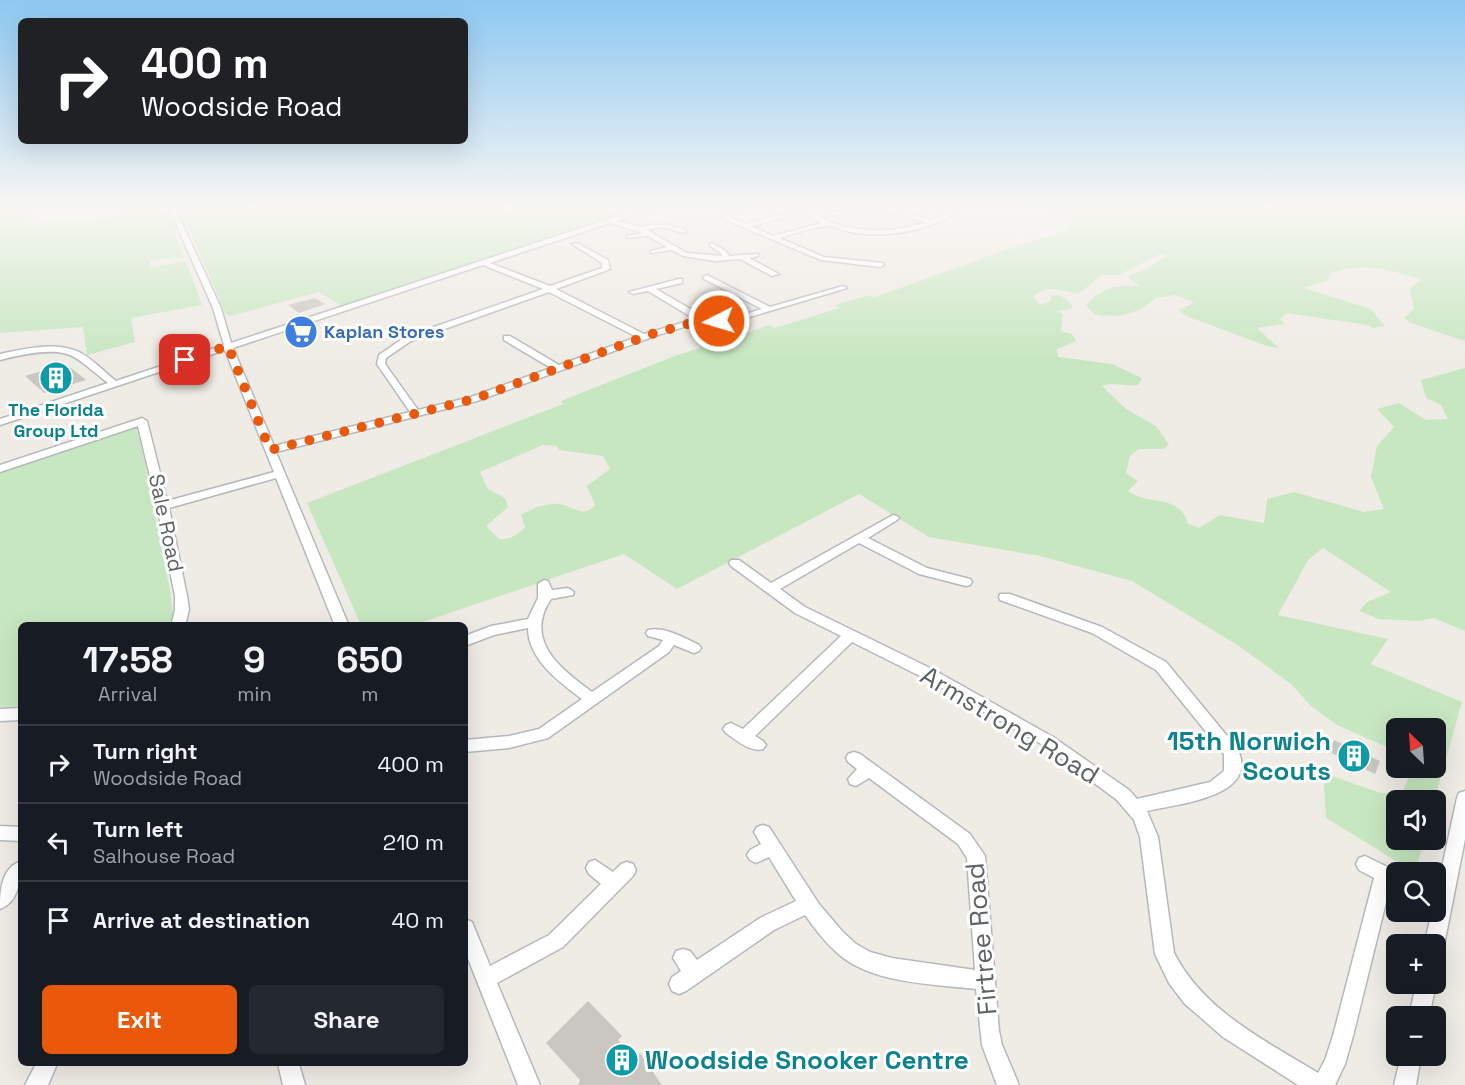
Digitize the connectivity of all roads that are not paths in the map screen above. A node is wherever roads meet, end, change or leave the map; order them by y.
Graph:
1 (194, 257) edge
2 (499, 257) edge
3 (595, 257) edge
4 (701, 257) edge
5 (743, 257) edge
6 (748, 257) edge
7 (819, 257) edge
8 (727, 259) joint
9 (482, 262) junction
10 (880, 265) dead end
11 (776, 274) dead end
12 (707, 277) dead end
13 (679, 280) dead end
14 (547, 288) junction
15 (649, 288) junction
16 (836, 288) dead end
17 (633, 292) dead end
18 (770, 310) junction
19 (698, 322) junction
20 (644, 337) junction
21 (507, 338) dead end
22 (228, 346) junction
23 (0, 357) edge
24 (558, 368) junction
25 (114, 384) junction
26 (416, 414) junction
27 (0, 422) edge
28 (270, 450) junction
29 (0, 469) edge
30 (280, 474) junction
31 (163, 506) junction
32 (893, 518) dead end
33 (860, 538) junction
34 (735, 563) dead end
35 (966, 582) dead end
36 (770, 589) junction
37 (568, 592) dead end
38 (1005, 597) dead end
39 (179, 622) edge
40 (340, 622) edge
41 (535, 622) junction
42 (653, 633) dead end
43 (851, 635) junction
44 (672, 638) junction
45 (468, 640) edge
46 (694, 648) dead end
47 (593, 700) junction
48 (18, 714) edge
49 (0, 715) edge
50 (758, 745) dead end
51 (468, 746) edge
52 (859, 769) dead end
53 (1465, 798) edge
54 (1134, 807) junction
55 (0, 832) edge
56 (18, 834) edge
57 (764, 845) dead end
58 (1365, 864) dead end
59 (595, 868) dead end
60 (18, 874) edge
61 (1386, 875) edge
62 (1386, 890) edge
63 (0, 901) edge
64 (810, 904) junction
65 (1436, 934) edge
66 (468, 936) edge
67 (686, 972) dead end
68 (485, 979) junction
69 (986, 981) junction
70 (289, 1066) edge
71 (1409, 1066) edge
72 (294, 1085) edge
73 (529, 1085) edge
74 (1008, 1085) edge
75 (1317, 1085) edge
76 (1323, 1085) edge
77 (1405, 1085) edge

1 - 22 street
2 - 9 street
3 - 14 street
4 - 8 street
5 - 8 street
6 - 11 street
7 - 10 street
9 - 14 street
9 - 22 street
12 - 18 street
13 - 15 street
14 - 20 street
14 - 26 street
15 - 17 street
15 - 19 street
16 - 18 street
18 - 19 street
19 - 20 street
20 - 24 street
21 - 24 street
22 - 25 street
22 - 28 street
23 - 25 street
24 - 26 street
25 - 27 street
26 - 28 street
28 - 30 street
29 - 31 street, Sale Road
30 - 31 street
30 - 40 street
31 - 39 street, Sale Road
32 - 33 street
33 - 35 street
33 - 36 street
34 - 36 street, Armstrong Road
36 - 43 street, Armstrong Road
37 - 41 street
38 - 54 street
41 - 45 street
41 - 47 street
42 - 44 street
43 - 50 street
43 - 54 street, Armstrong Road
44 - 46 street
44 - 47 street
47 - 51 street
48 - 49 street
52 - 69 street, Firtree Road
53 - 65 street
54 - 75 street, Armstrong Road
55 - 56 street
57 - 64 street
58 - 61 street
59 - 68 street
60 - 63 street
62 - 76 street
64 - 67 street
64 - 69 street
66 - 68 street
68 - 73 street
69 - 74 street, Firtree Road
70 - 72 street
71 - 77 street

